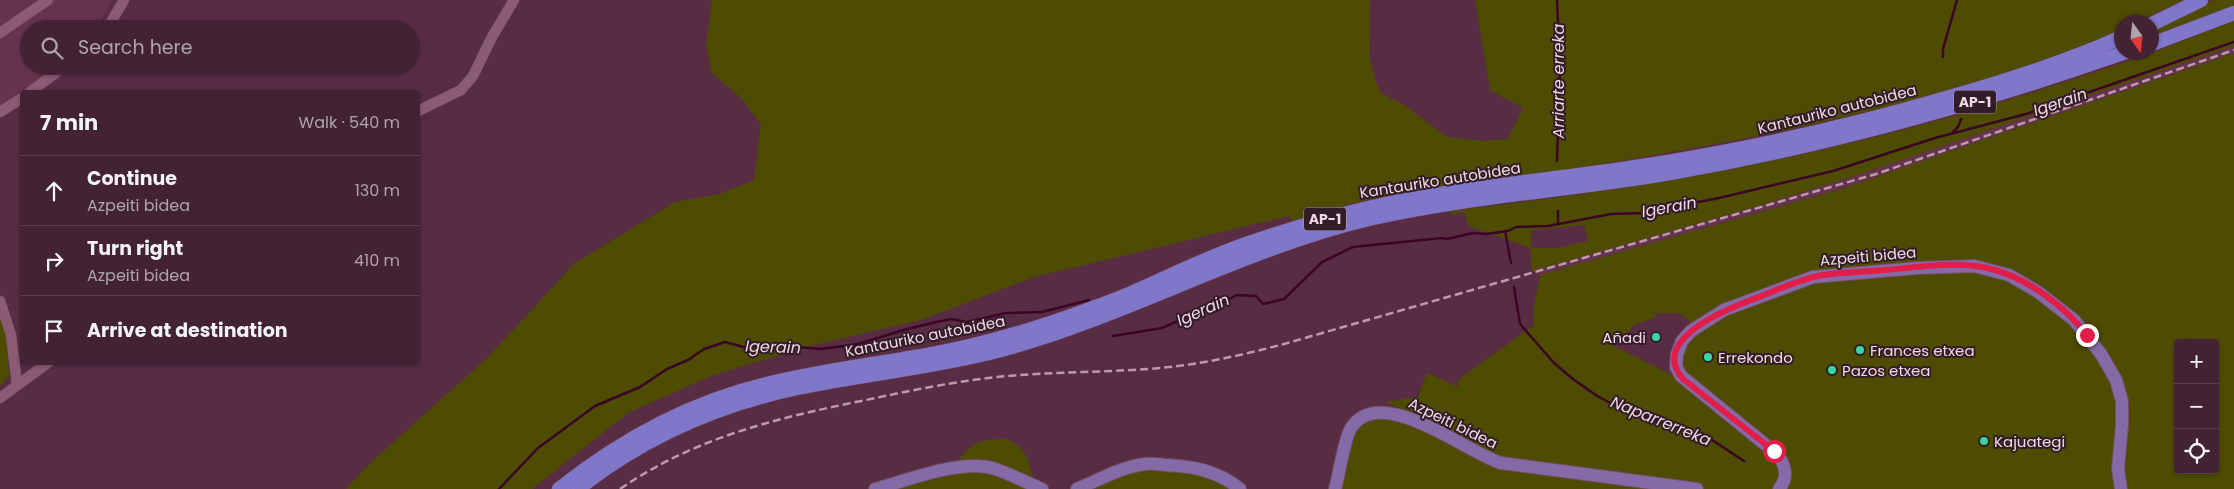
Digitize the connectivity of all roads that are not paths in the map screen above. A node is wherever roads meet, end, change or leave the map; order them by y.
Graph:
1 (48, 0) edge
2 (124, 0) edge
3 (514, 0) edge
4 (2201, 0) edge
5 (2234, 13) edge
6 (112, 20) edge
7 (2159, 21) edge
8 (0, 33) edge
9 (2114, 40) edge
10 (2159, 41) edge
11 (2114, 56) edge
12 (53, 75) edge
13 (33, 90) edge
14 (20, 99) edge
15 (420, 110) edge
16 (0, 112) edge
17 (0, 301) edge
18 (45, 365) edge
19 (18, 385) junction
20 (0, 398) edge
21 (559, 489) edge
22 (578, 489) edge
23 (875, 489) edge
24 (1042, 489) edge
25 (1077, 489) edge
26 (1240, 489) edge
27 (1335, 489) edge
28 (1698, 489) edge
29 (1779, 489) edge
30 (2121, 489) edge

1 - 8 street
2 - 6 street
3 - 15 street
4 - 7 highway
5 - 10 highway
9 - 21 highway, Kantauriko autobidea / AP-1
11 - 22 highway, Kantauriko autobidea / AP-1
12 - 13 street
14 - 16 street
17 - 19 street
18 - 19 street
19 - 20 street
23 - 24 main road
25 - 26 main road
27 - 28 main road, Azpeiti bidea
29 - 30 main road, Azpeiti bidea

